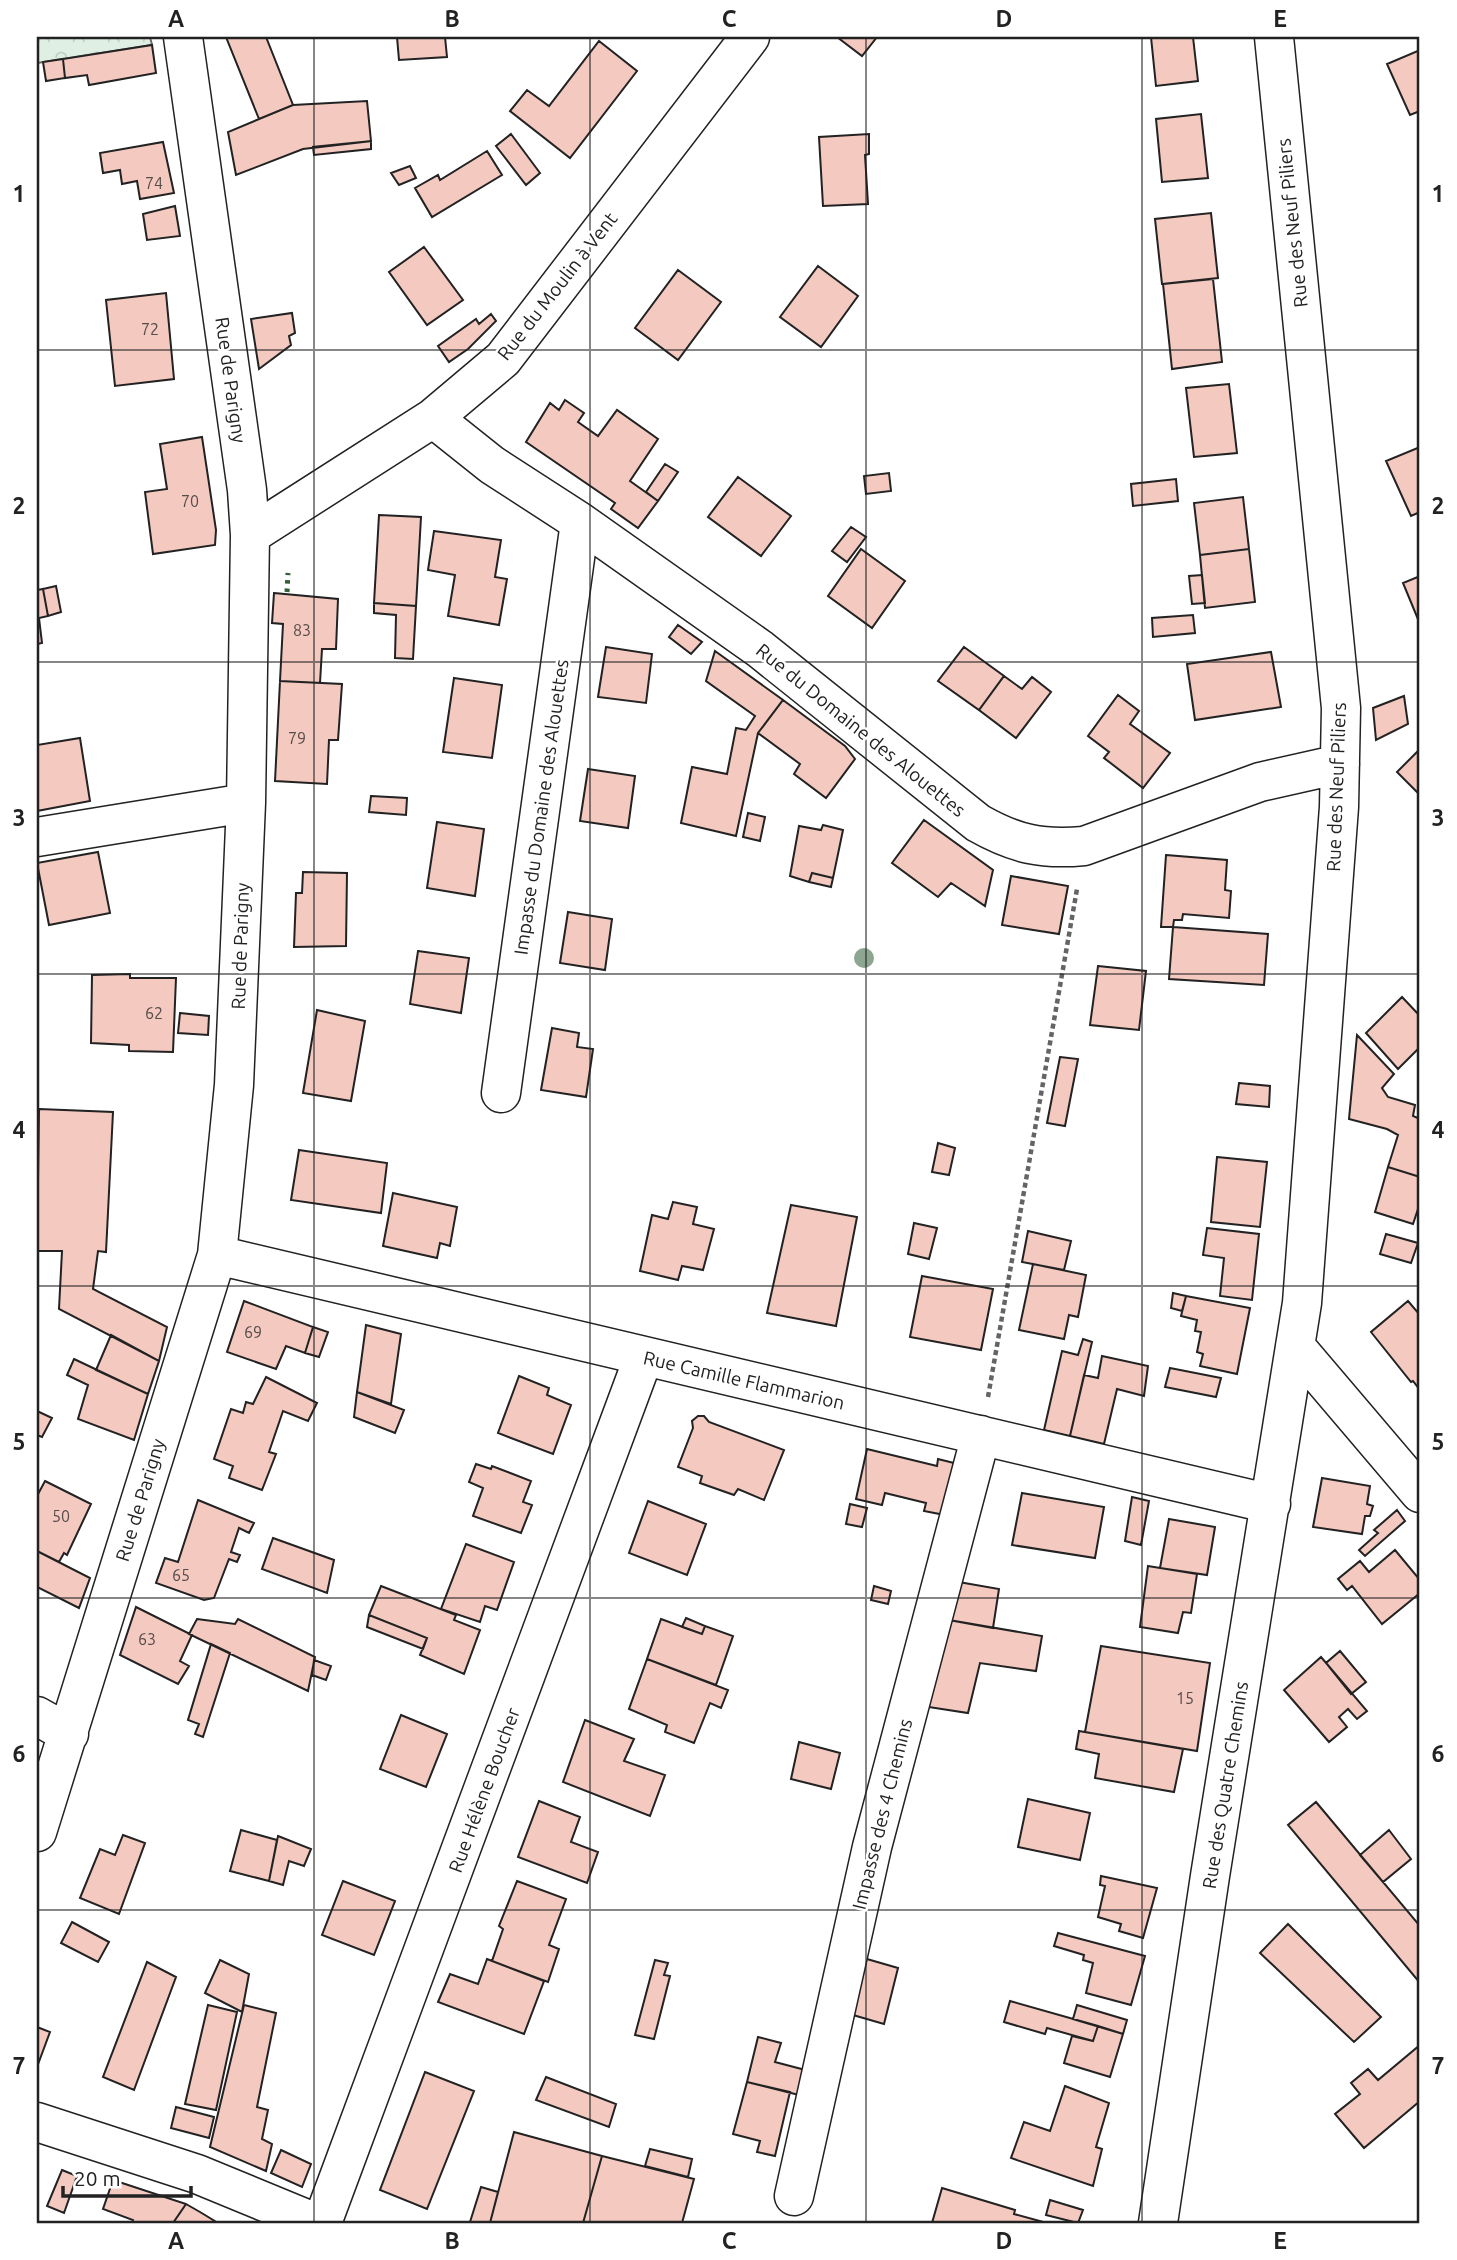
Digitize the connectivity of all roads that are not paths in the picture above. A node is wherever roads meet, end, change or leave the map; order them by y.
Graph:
1 (183, 37) edge
2 (750, 37) edge
3 (1274, 37) edge
4 (433, 418) junction
5 (580, 522) junction
6 (250, 535) junction
7 (1340, 764) junction
8 (246, 803) junction
9 (37, 837) edge
10 (501, 1093) dead end
11 (217, 1255) junction
12 (1295, 1346) junction
13 (644, 1356) junction
14 (981, 1435) junction
15 (1420, 1493) edge
16 (1270, 1504) junction
17 (53, 1725) edge
18 (37, 1832) edge
19 (37, 2122) edge
20 (794, 2196) dead end
21 (316, 2223) edge
22 (322, 2223) edge
23 (1158, 2223) edge

1 - 6 street, Rue de Parigny
2 - 4 street, Rue du Moulin à Vent
3 - 7 street, Rue des Neuf Piliers
4 - 5 street, Rue du Domaine des Alouettes
4 - 6 street, Rue du Moulin à Vent
5 - 7 street, Rue du Domaine des Alouettes
5 - 10 street, Impasse du Domaine des Alouettes
6 - 8 street, Rue de Parigny
7 - 12 street, Rue des Neuf Piliers
8 - 9 street
8 - 11 street, Rue de Parigny
11 - 13 street, Rue Camille Flammarion
11 - 17 street, Rue de Parigny
12 - 15 street
12 - 16 street, Rue des Quatre Chemins
13 - 14 street, Rue Camille Flammarion
13 - 22 street, Rue Hélène Boucher
14 - 16 street, Rue Camille Flammarion
14 - 20 street, Impasse des 4 Chemins
16 - 23 street, Rue des Quatre Chemins
17 - 18 street, Rue de Parigny
19 - 21 street

